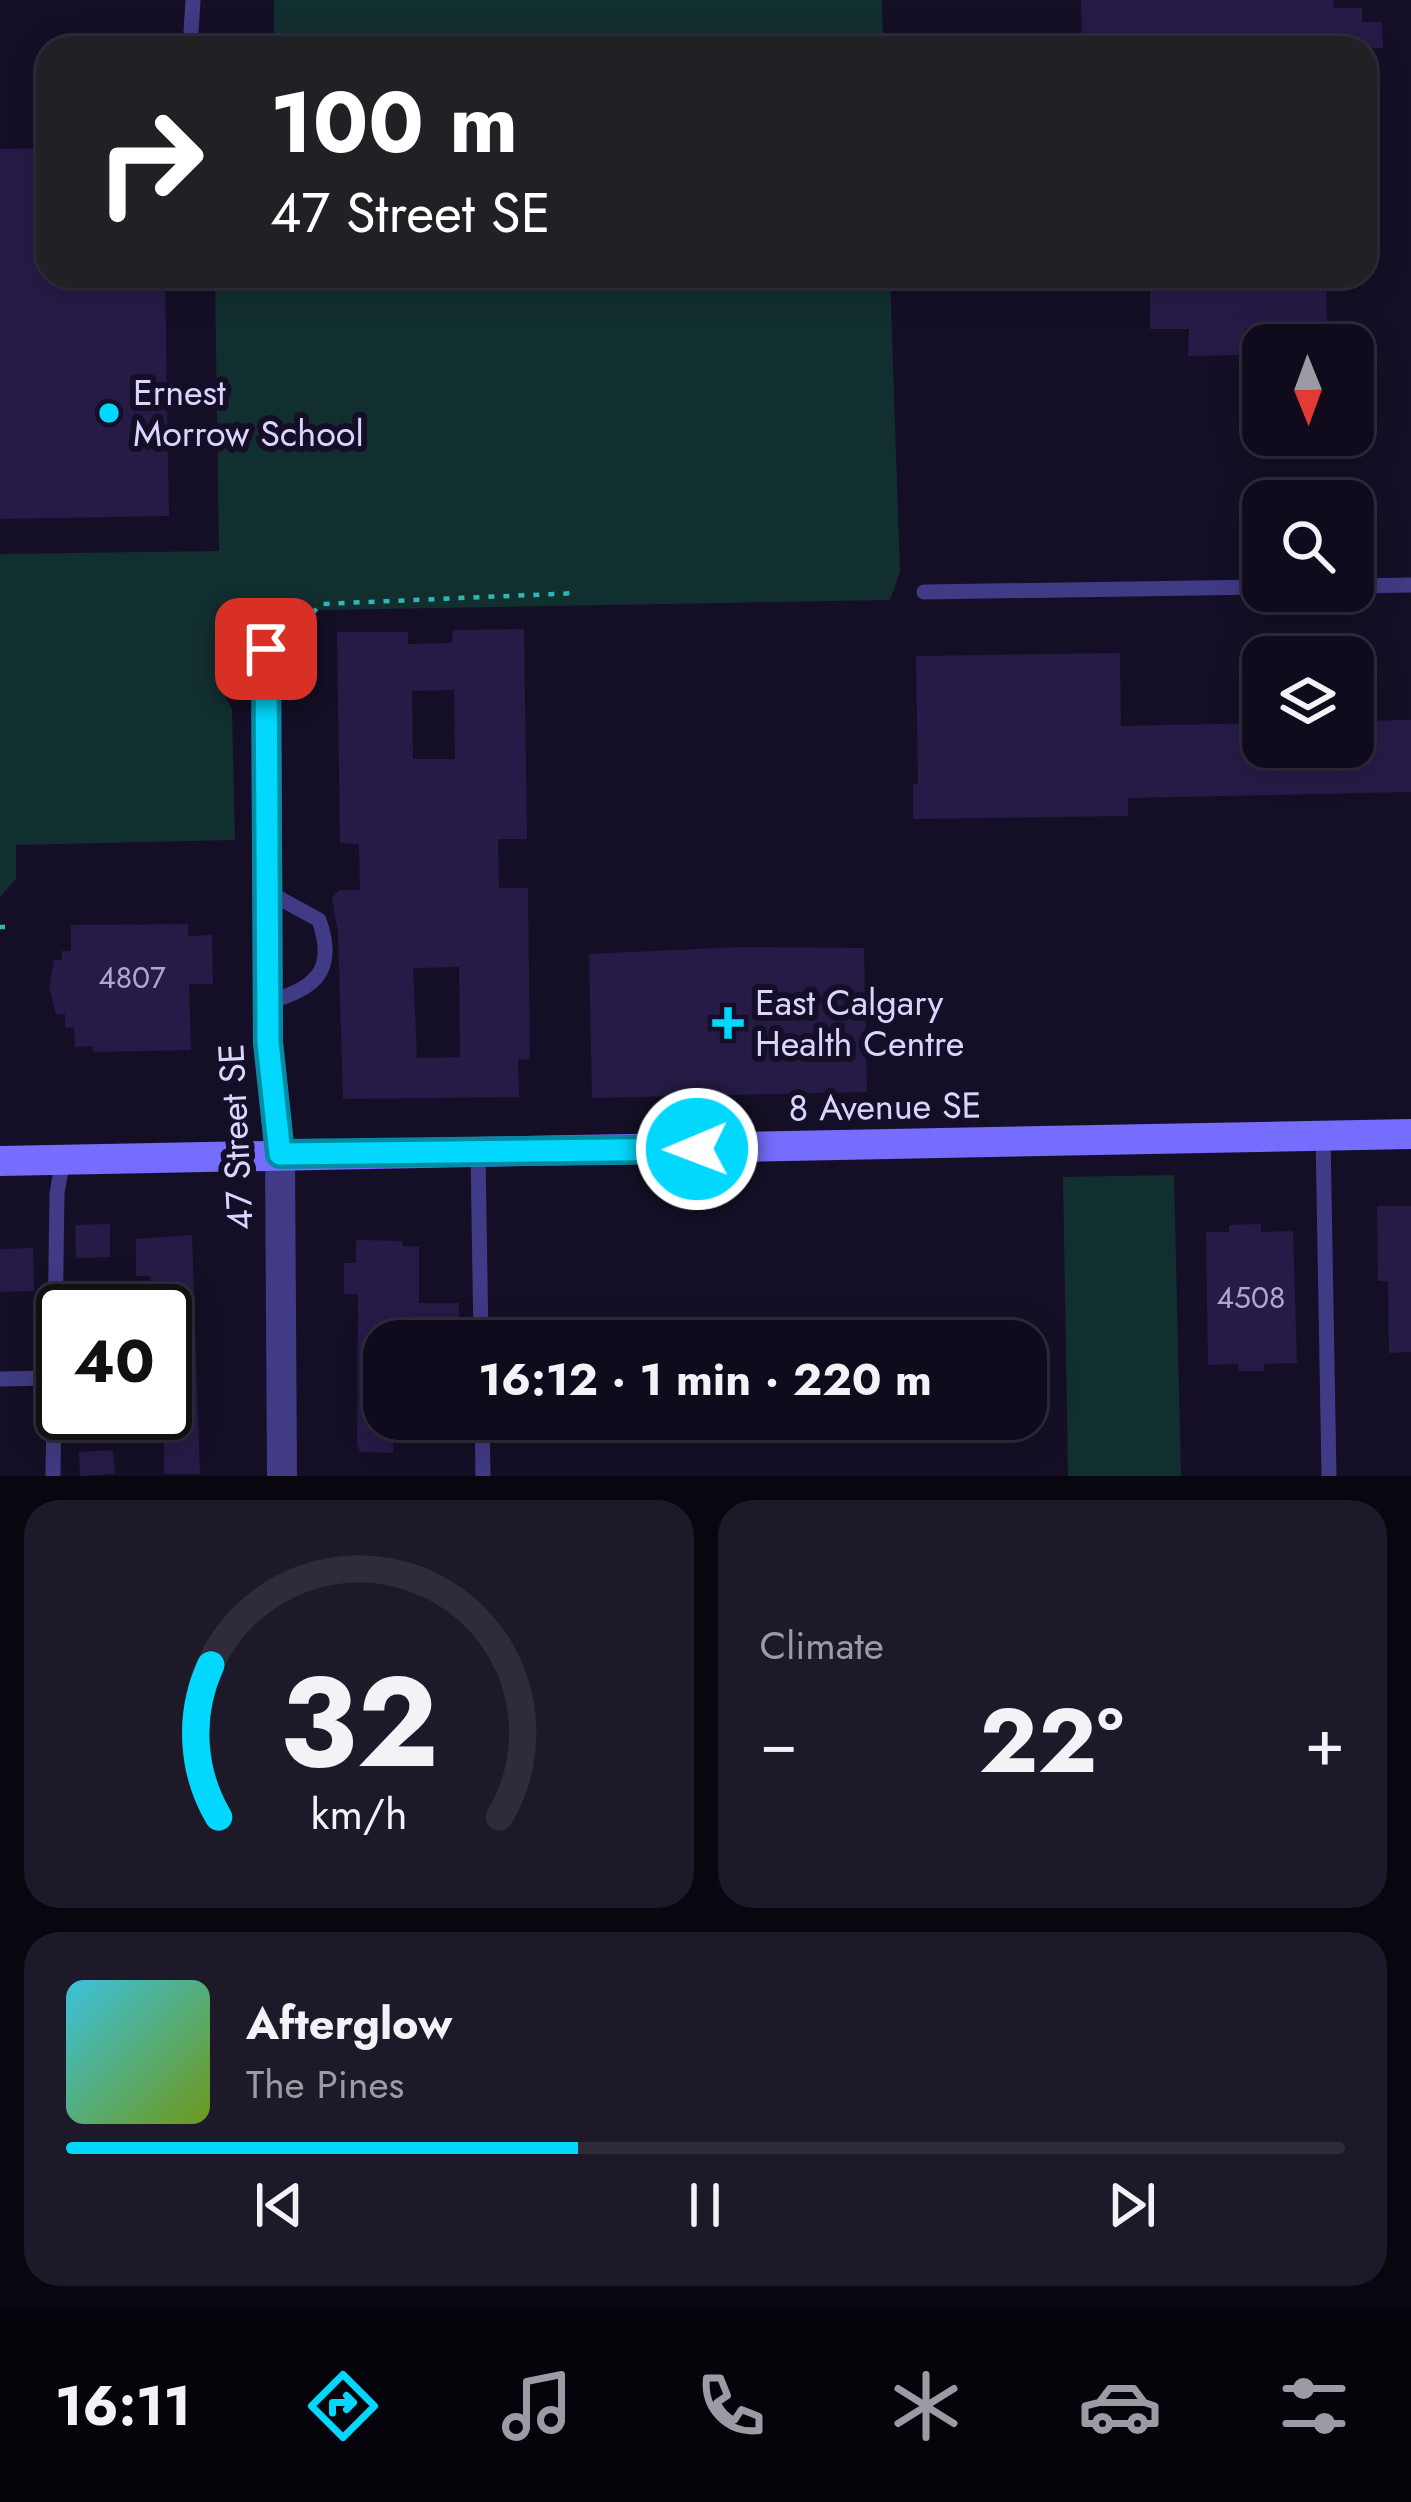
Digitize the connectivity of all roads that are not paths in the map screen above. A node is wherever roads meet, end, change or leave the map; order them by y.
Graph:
1 (193, 0) edge
2 (191, 36) edge
3 (1411, 585) edge
4 (1374, 586) edge
5 (1242, 587) edge
6 (924, 592) dead end
7 (266, 649) road end
8 (268, 892) junction
9 (268, 1002) junction
10 (1411, 1134) edge
11 (1323, 1136) junction
12 (478, 1152) junction
13 (280, 1154) junction
14 (63, 1159) junction
15 (0, 1161) edge
16 (55, 1284) edge
17 (481, 1320) edge
18 (36, 1378) edge
19 (0, 1379) edge
20 (53, 1440) edge
21 (482, 1440) edge
22 (53, 1476) edge
23 (283, 1476) edge
24 (483, 1476) edge
25 (1329, 1476) edge

1 - 2 lane
3 - 4 lane
5 - 6 lane
7 - 8 street, 47 Street SE
8 - 9 street, 47 Street SE
8 - 9 lane
9 - 13 street, 47 Street SE
10 - 11 street, 8 Avenue SE
11 - 12 street, 8 Avenue SE
11 - 25 lane
12 - 13 street, 8 Avenue SE
12 - 17 lane
13 - 14 street, 8 Avenue SE
13 - 23 street, 47 Street SE
14 - 15 street, 8 Avenue SE
14 - 16 lane
18 - 19 lane
20 - 22 lane
21 - 24 lane

